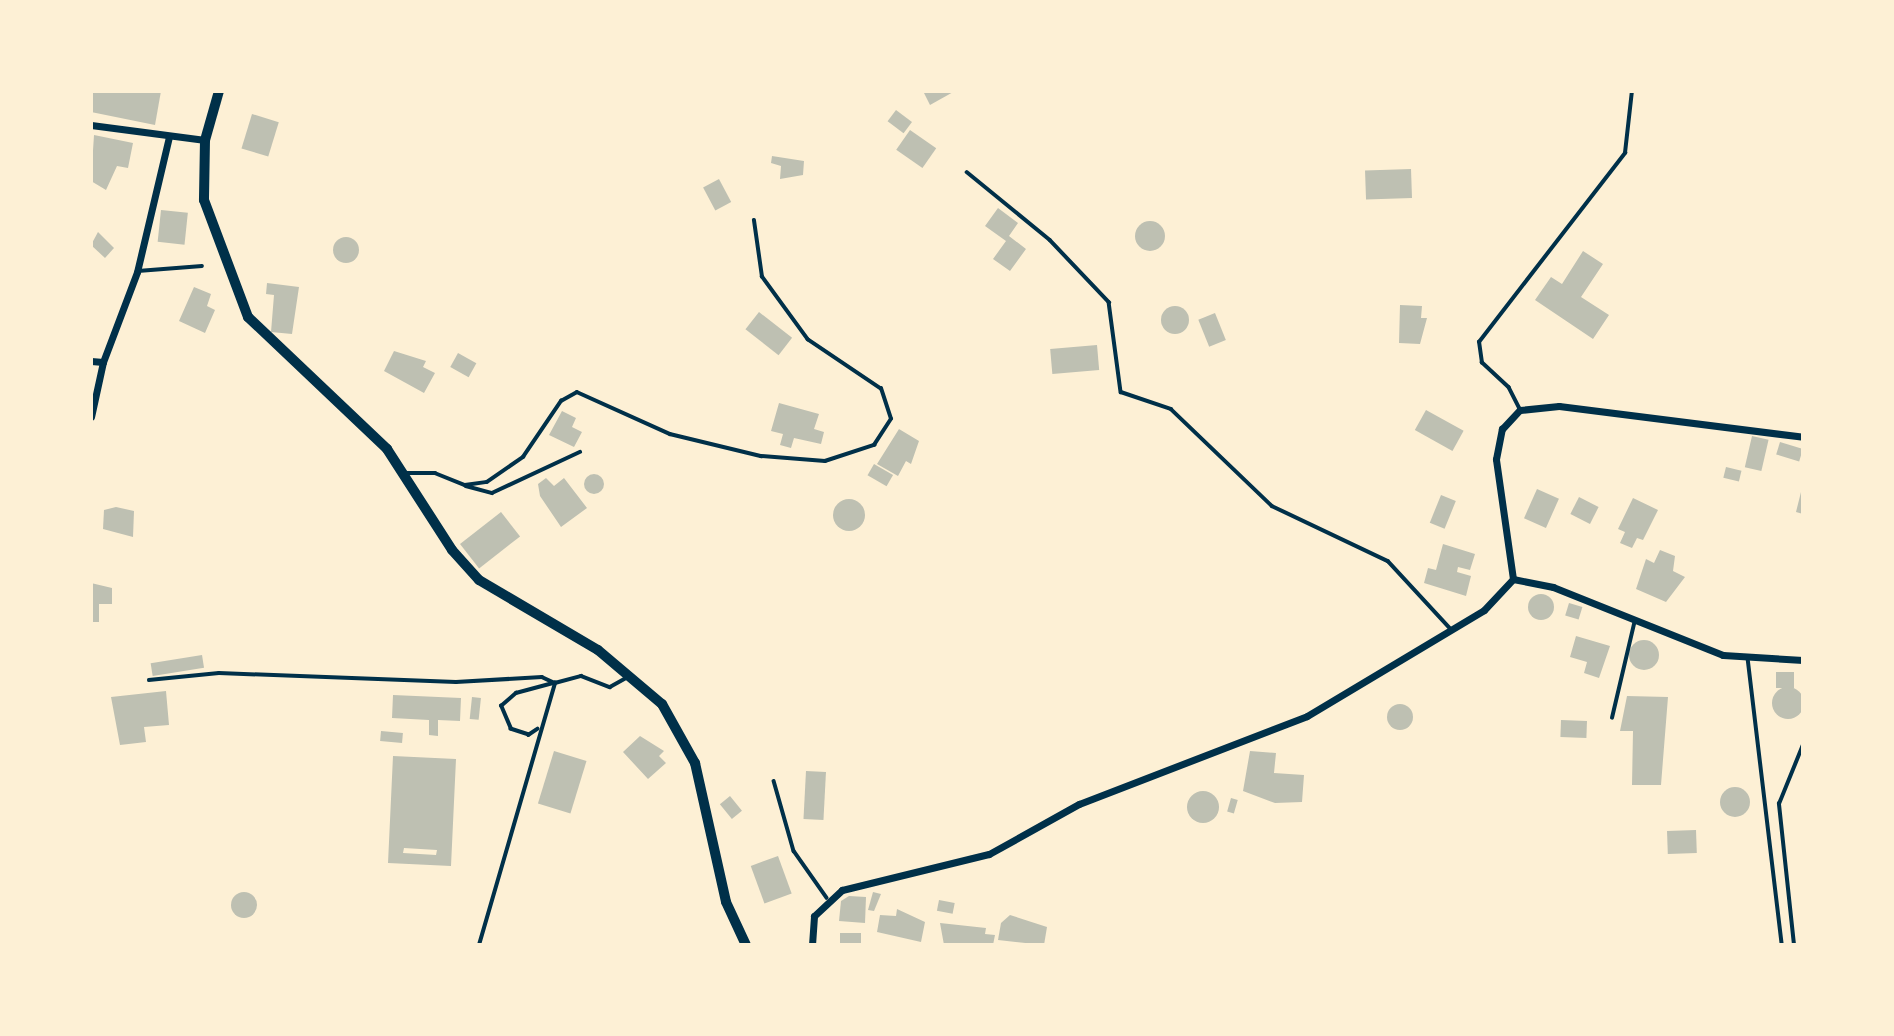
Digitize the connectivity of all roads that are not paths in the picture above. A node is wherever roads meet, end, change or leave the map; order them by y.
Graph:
1 (219, 91) edge
2 (1632, 91) edge
3 (91, 125) edge
4 (169, 137) junction
5 (205, 140) junction
6 (967, 172) dead end
7 (754, 221) dead end
8 (202, 266) dead end
9 (137, 272) junction
10 (91, 361) edge
11 (103, 362) junction
12 (1520, 410) junction
13 (91, 416) edge
14 (1803, 437) edge
15 (580, 452) dead end
16 (405, 473) junction
17 (464, 485) junction
18 (1513, 579) junction
19 (1634, 624) junction
20 (1452, 630) junction
21 (1748, 659) junction
22 (1803, 660) edge
23 (633, 674) junction
24 (149, 680) dead end
25 (555, 683) junction
26 (1612, 718) dead end
27 (538, 729) junction
28 (1803, 745) edge
29 (774, 781) dead end
30 (827, 898) junction
31 (479, 945) edge
32 (746, 945) edge
33 (812, 945) edge
34 (1782, 945) edge
35 (1794, 945) edge

1 - 5 main road
2 - 12 lane
3 - 4 street
4 - 5 street
4 - 9 street
5 - 16 main road
6 - 20 lane
7 - 17 lane
8 - 9 lane
9 - 11 street
10 - 11 street
11 - 13 street
12 - 14 street
12 - 18 street
15 - 17 lane
16 - 17 lane
16 - 23 main road
18 - 19 street
18 - 20 street
19 - 21 street
19 - 26 lane
20 - 30 street
21 - 22 street
21 - 34 lane
23 - 25 lane
23 - 32 main road
24 - 25 lane
25 - 27 lane
25 - 27 lane
27 - 31 lane
28 - 35 lane
29 - 30 lane
30 - 33 street

